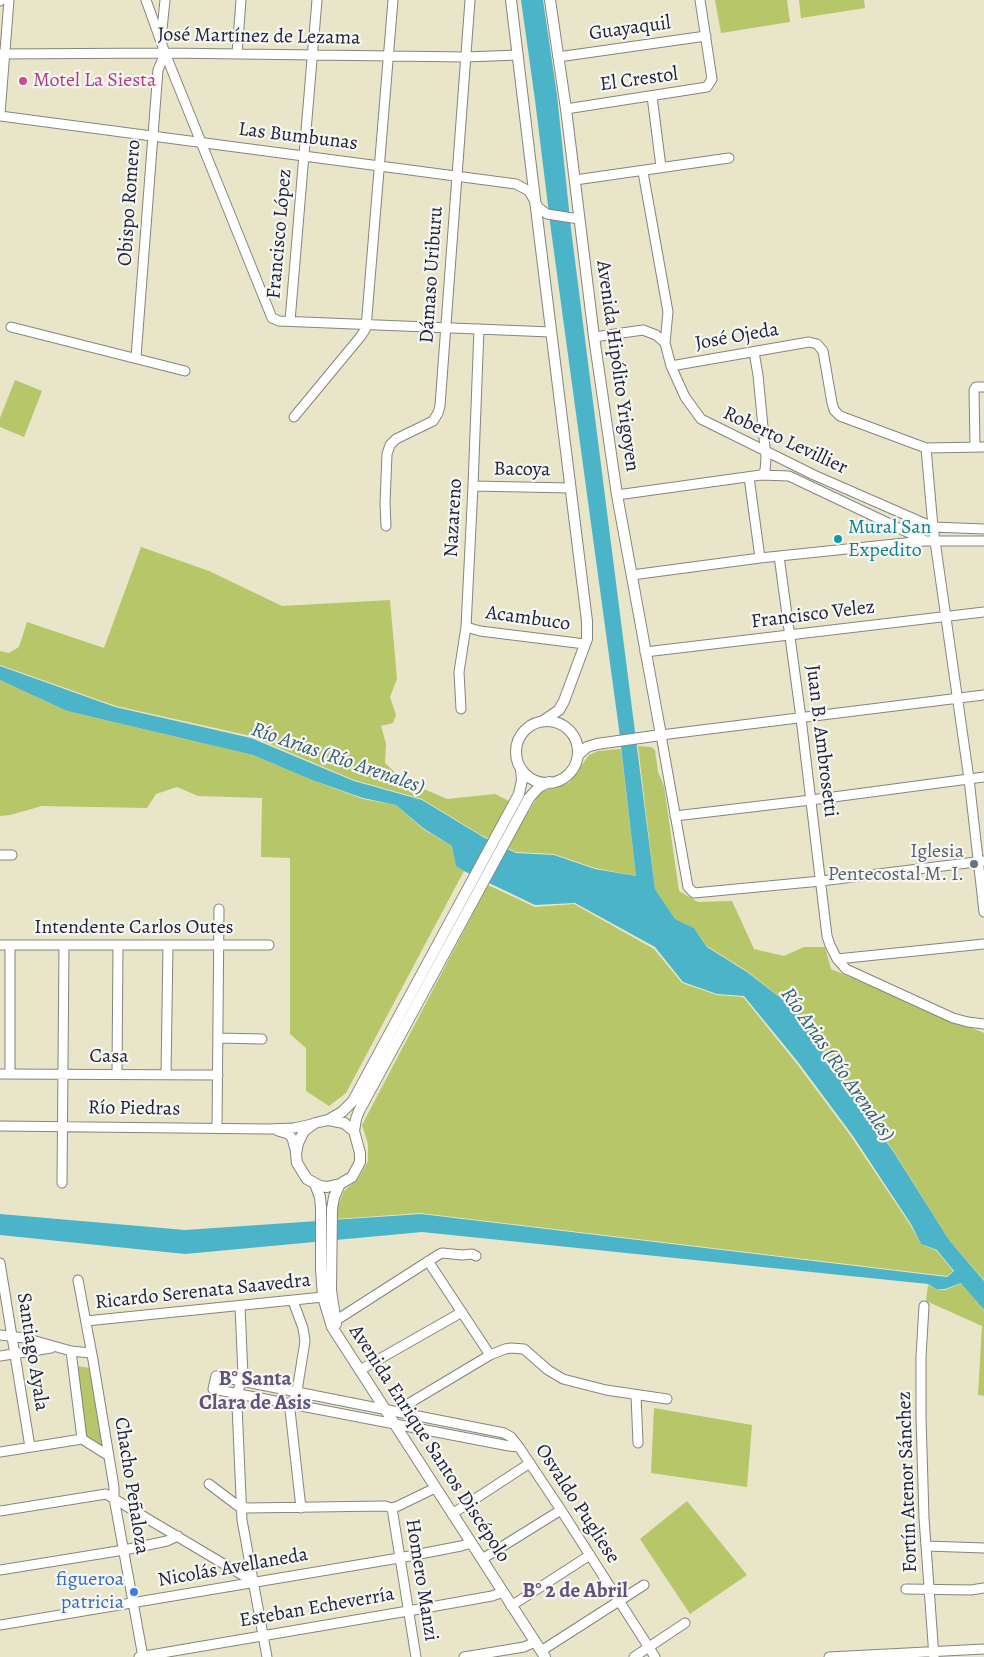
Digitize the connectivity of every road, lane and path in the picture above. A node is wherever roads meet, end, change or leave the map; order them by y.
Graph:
1 (9, 0) edge
2 (146, 0) edge
3 (165, 0) edge
4 (241, 0) edge
5 (317, 0) edge
6 (393, 0) edge
7 (470, 0) edge
8 (511, 0) edge
9 (550, 0) edge
10 (700, 0) edge
11 (706, 36) junction
12 (161, 42) junction
13 (165, 53) junction
14 (2, 54) edge
15 (237, 54) junction
16 (312, 54) junction
17 (389, 55) junction
18 (518, 56) junction
19 (466, 57) junction
20 (558, 57) junction
21 (652, 96) junction
22 (566, 108) junction
23 (0, 115) edge
24 (152, 136) junction
25 (201, 143) junction
26 (305, 156) junction
27 (729, 158) dead end
28 (380, 165) junction
29 (661, 167) junction
30 (643, 172) junction
31 (456, 176) junction
32 (575, 180) junction
33 (535, 200) junction
34 (546, 214) junction
35 (575, 218) junction
36 (538, 228) junction
37 (290, 321) junction
38 (366, 325) junction
39 (12, 327) dead end
40 (446, 329) junction
41 (479, 329) junction
42 (551, 332) junction
43 (594, 337) junction
44 (665, 343) junction
45 (754, 352) junction
46 (136, 357) junction
47 (672, 366) junction
48 (184, 371) dead end
49 (984, 387) edge
50 (294, 417) dead end
51 (979, 447) edge
52 (926, 448) junction
53 (765, 451) junction
54 (761, 475) junction
55 (749, 477) junction
56 (474, 486) junction
57 (570, 488) junction
58 (617, 495) junction
59 (386, 526) dead end
60 (933, 527) junction
61 (984, 528) edge
62 (924, 540) junction
63 (984, 541) edge
64 (935, 542) junction
65 (779, 556) junction
66 (760, 558) junction
67 (632, 575) junction
68 (984, 612) edge
69 (946, 616) junction
70 (466, 627) junction
71 (790, 636) junction
72 (585, 644) junction
73 (645, 652) junction
74 (984, 695) edge
75 (958, 698) junction
76 (461, 709) dead end
77 (801, 718) junction
78 (544, 721) junction
79 (574, 735) junction
80 (661, 735) junction
81 (602, 743) junction
82 (578, 754) junction
83 (521, 769) junction
84 (984, 777) edge
85 (969, 780) junction
86 (549, 782) junction
87 (524, 796) junction
88 (811, 800) junction
89 (675, 816) junction
90 (0, 855) edge
91 (12, 855) dead end
92 (981, 861) edge
93 (820, 880) junction
94 (465, 903) junction
95 (219, 910) dead end
96 (984, 912) edge
97 (984, 944) edge
98 (0, 945) edge
99 (10, 945) junction
100 (64, 945) junction
101 (268, 945) dead end
102 (118, 946) junction
103 (168, 946) junction
104 (218, 946) junction
105 (836, 959) junction
106 (984, 1024) edge
107 (218, 1038) junction
108 (262, 1039) dead end
109 (0, 1074) edge
110 (10, 1074) junction
111 (117, 1074) junction
112 (63, 1075) junction
113 (166, 1075) junction
114 (218, 1075) junction
115 (328, 1120) junction
116 (315, 1123) junction
117 (0, 1126) edge
118 (62, 1126) junction
119 (217, 1128) junction
120 (268, 1129) junction
121 (354, 1131) junction
122 (296, 1154) junction
123 (62, 1183) dead end
124 (314, 1184) junction
125 (340, 1184) junction
126 (327, 1209) junction
127 (476, 1256) dead end
128 (428, 1261) junction
129 (0, 1263) edge
130 (78, 1280) dead end
131 (323, 1297) junction
132 (293, 1301) junction
133 (240, 1306) junction
134 (924, 1306) dead end
135 (462, 1312) junction
136 (86, 1321) junction
137 (336, 1321) junction
138 (0, 1335) edge
139 (12, 1337) junction
140 (344, 1344) junction
141 (57, 1347) junction
142 (71, 1351) junction
143 (91, 1353) junction
144 (14, 1354) junction
145 (490, 1355) junction
146 (0, 1356) edge
147 (360, 1370) junction
148 (242, 1381) junction
149 (297, 1391) junction
150 (237, 1394) junction
151 (636, 1395) junction
152 (666, 1399) dead end
153 (292, 1405) junction
154 (385, 1409) junction
155 (402, 1412) junction
156 (394, 1423) junction
157 (82, 1439) junction
158 (638, 1443) dead end
159 (30, 1447) junction
160 (519, 1447) junction
161 (0, 1452) edge
162 (108, 1456) junction
163 (530, 1463) junction
164 (209, 1484) dead end
165 (435, 1488) junction
166 (114, 1498) junction
167 (242, 1507) junction
168 (301, 1508) junction
169 (392, 1508) junction
170 (561, 1510) junction
171 (0, 1511) edge
172 (452, 1514) junction
173 (178, 1536) junction
174 (470, 1543) junction
175 (926, 1546) junction
176 (984, 1548) edge
177 (124, 1550) junction
178 (590, 1555) junction
179 (399, 1558) junction
180 (482, 1559) junction
181 (0, 1570) edge
182 (254, 1582) junction
183 (644, 1585) dead end
184 (984, 1588) edge
185 (906, 1589) dead end
186 (930, 1589) junction
187 (503, 1592) junction
188 (619, 1601) junction
189 (134, 1603) junction
190 (511, 1606) junction
191 (408, 1611) junction
192 (685, 1623) dead end
193 (0, 1625) edge
194 (263, 1635) junction
195 (649, 1647) junction
196 (984, 1649) edge
197 (540, 1650) edge
198 (934, 1654) edge
199 (141, 1657) edge
200 (267, 1657) edge
201 (416, 1657) edge
202 (464, 1657) edge
203 (634, 1657) edge
204 (655, 1657) edge
205 (829, 1657) edge

1 - 14 street
2 - 12 street
3 - 12 street
4 - 15 street
5 - 16 street, Francisco López
6 - 17 street
7 - 19 street, Dámaso Uriburu
8 - 18 main road
9 - 20 main road, Avenida Hipólito Yrigoyen
10 - 11 street
11 - 20 street, Guayaquil
11 - 21 street, El Crestol
12 - 13 street
13 - 14 street, José Martínez de Lezama
13 - 15 street, José Martínez de Lezama
13 - 24 street, Obispo Romero
13 - 25 street
14 - 23 street
15 - 16 street, José Martínez de Lezama
16 - 17 street, José Martínez de Lezama
16 - 26 street, Francisco López
17 - 19 street, José Martínez de Lezama
17 - 28 street
18 - 19 street, José Martínez de Lezama
18 - 33 main road
19 - 31 street, Dámaso Uriburu
20 - 22 main road, Avenida Hipólito Yrigoyen
21 - 22 street, El Crestol
21 - 29 street
22 - 32 main road, Avenida Hipólito Yrigoyen
23 - 24 street, Las Bumbunas
24 - 25 street, Las Bumbunas
24 - 46 street, Obispo Romero
25 - 26 street, Las Bumbunas
25 - 37 street
26 - 28 street, Las Bumbunas
26 - 37 street, Francisco López
27 - 29 street
28 - 31 street, Las Bumbunas
28 - 38 street
29 - 30 street
30 - 32 street
30 - 44 street
31 - 33 street, Las Bumbunas
31 - 40 street, Dámaso Uriburu
32 - 35 main road, Avenida Hipólito Yrigoyen
33 - 34 street, Las Bumbunas
33 - 36 main road
34 - 35 street
34 - 36 street
35 - 43 main road, Avenida Hipólito Yrigoyen
36 - 42 main road
37 - 38 street
38 - 40 street
38 - 50 street
39 - 46 street
40 - 41 street
40 - 59 street, Dámaso Uriburu
41 - 42 street
41 - 56 street, Nazareno
42 - 57 main road
43 - 44 street
43 - 58 main road, Avenida Hipólito Yrigoyen
44 - 47 street, Roberto Levillier
45 - 47 street, José Ojeda
45 - 52 street, José Ojeda
45 - 53 street
46 - 48 street
47 - 53 street, Roberto Levillier
49 - 51 street
51 - 52 street
52 - 60 street
53 - 54 street
53 - 60 street, Roberto Levillier
54 - 55 street
54 - 62 street, Roberto Levillier
55 - 58 street
55 - 66 street
56 - 57 street, Bacoya
56 - 70 street, Nazareno
57 - 72 main road
58 - 67 main road, Avenida Hipólito Yrigoyen
60 - 61 street
60 - 64 street
62 - 64 street
62 - 65 street
63 - 64 street
64 - 69 street
65 - 66 street
65 - 71 street, Juan B. Ambrosetti
66 - 67 street
67 - 73 main road, Avenida Hipólito Yrigoyen
68 - 69 street, Francisco Velez
69 - 71 street, Francisco Velez
69 - 75 street
70 - 72 street, Acambuco
70 - 76 street, Nazareno
71 - 73 street, Francisco Velez
71 - 77 street, Juan B. Ambrosetti
72 - 78 main road
73 - 80 main road, Avenida Hipólito Yrigoyen
74 - 75 street
75 - 77 street
75 - 85 street
77 - 80 street
77 - 88 street, Juan B. Ambrosetti
78 - 79 main road
78 - 83 main road
79 - 81 main road
79 - 82 main road
80 - 81 main road
80 - 89 street
81 - 82 main road
82 - 86 main road
83 - 86 main road
83 - 87 main road
84 - 85 street
85 - 88 street
85 - 92 street
86 - 87 main road
87 - 94 main road
88 - 89 street
88 - 93 street, Juan B. Ambrosetti
89 - 93 street
90 - 91 street
92 - 93 street
92 - 96 street
93 - 105 street, Juan B. Ambrosetti
94 - 115 main road
94 - 121 main road
95 - 104 street
97 - 105 street
98 - 99 street, Intendente Carlos Outes
99 - 100 street, Intendente Carlos Outes
99 - 110 street
100 - 102 street, Intendente Carlos Outes
100 - 112 street
101 - 104 street, Intendente Carlos Outes
102 - 103 street, Intendente Carlos Outes
102 - 111 street
103 - 104 street, Intendente Carlos Outes
103 - 113 street
104 - 107 street
105 - 106 street
107 - 108 street
107 - 114 street
109 - 110 street, Casa
110 - 112 street, Casa
111 - 112 street, Casa
111 - 113 street, Casa
112 - 118 street
113 - 114 street, Casa
114 - 119 street
115 - 116 main road
115 - 121 main road
116 - 120 street
116 - 122 main road
117 - 118 street, Río Piedras
118 - 119 street, Río Piedras
118 - 123 street
119 - 120 street, Río Piedras
120 - 122 street
121 - 125 main road
122 - 124 main road
124 - 125 main road
124 - 126 main road
125 - 126 main road
126 - 131 main road, Avenida Enrique Santos Discépolo
126 - 137 main road
127 - 128 street
128 - 135 street
128 - 137 street
129 - 139 street, Santiago Ayala
130 - 136 street, Chacho Peñaloza
131 - 132 street, Ricardo Serenata Saavedra
131 - 140 main road, Avenida Enrique Santos Discépolo
132 - 133 street, Ricardo Serenata Saavedra
132 - 149 street
133 - 136 street, Ricardo Serenata Saavedra
133 - 148 street
134 - 175 street, Fortín Atenor Sánchez
135 - 145 street
135 - 147 street
136 - 143 street, Chacho Peñaloza
137 - 140 main road
138 - 139 street
139 - 141 street
139 - 144 street, Santiago Ayala
140 - 147 main road, Avenida Enrique Santos Discépolo
141 - 142 street
141 - 144 street
142 - 143 street
142 - 157 street
143 - 162 street, Chacho Peñaloza
144 - 146 street
144 - 159 street, Santiago Ayala
145 - 151 street
145 - 155 street
147 - 154 main road, Avenida Enrique Santos Discépolo
148 - 149 street, Osvaldo Pugliese
148 - 150 street
148 - 150 street, Osvaldo Pugliese
149 - 153 street
149 - 154 street, Osvaldo Pugliese
150 - 153 street
150 - 167 street
151 - 152 street
151 - 158 street
153 - 156 street
153 - 168 street
154 - 155 street, Osvaldo Pugliese
154 - 156 main road, Avenida Enrique Santos Discépolo
155 - 160 street, Osvaldo Pugliese
156 - 160 street
156 - 165 main road, Avenida Enrique Santos Discépolo
157 - 159 street
157 - 162 street
159 - 161 street
160 - 163 street, Osvaldo Pugliese
162 - 166 street, Chacho Peñaloza
163 - 170 street, Osvaldo Pugliese
163 - 172 street
164 - 167 street
165 - 169 street
165 - 172 main road, Avenida Enrique Santos Discépolo
166 - 171 street
166 - 173 street
166 - 177 street, Chacho Peñaloza
167 - 168 street
167 - 182 street
168 - 169 street
169 - 179 street, Homero Manzi
170 - 178 street, Osvaldo Pugliese
170 - 180 street
172 - 174 main road, Avenida Enrique Santos Discépolo
173 - 177 street
173 - 182 street
174 - 179 street, Nicolás Avellaneda
174 - 180 main road, Avenida Enrique Santos Discépolo
175 - 176 street
175 - 186 street, Fortín Atenor Sánchez
177 - 181 street
177 - 189 street, Chacho Peñaloza
178 - 188 street, Osvaldo Pugliese
178 - 190 street
179 - 182 street, Nicolás Avellaneda
179 - 191 street, Homero Manzi
180 - 187 main road, Avenida Enrique Santos Discépolo
182 - 189 street, Nicolás Avellaneda
182 - 194 street
183 - 188 street
184 - 186 street
185 - 186 street
186 - 198 street, Fortín Atenor Sánchez
187 - 190 main road, Avenida Enrique Santos Discépolo
187 - 191 street, Esteban Echeverría
188 - 195 street, Osvaldo Pugliese
188 - 197 street
189 - 193 street, Nicolás Avellaneda
189 - 199 street, Chacho Peñaloza
190 - 197 main road, Avenida Enrique Santos Discépolo
191 - 194 street, Esteban Echeverría
191 - 201 street, Homero Manzi
192 - 195 street
194 - 199 street, Esteban Echeverría
194 - 200 street
195 - 203 street
195 - 204 street, Osvaldo Pugliese
196 - 198 street
197 - 202 street
198 - 205 street

